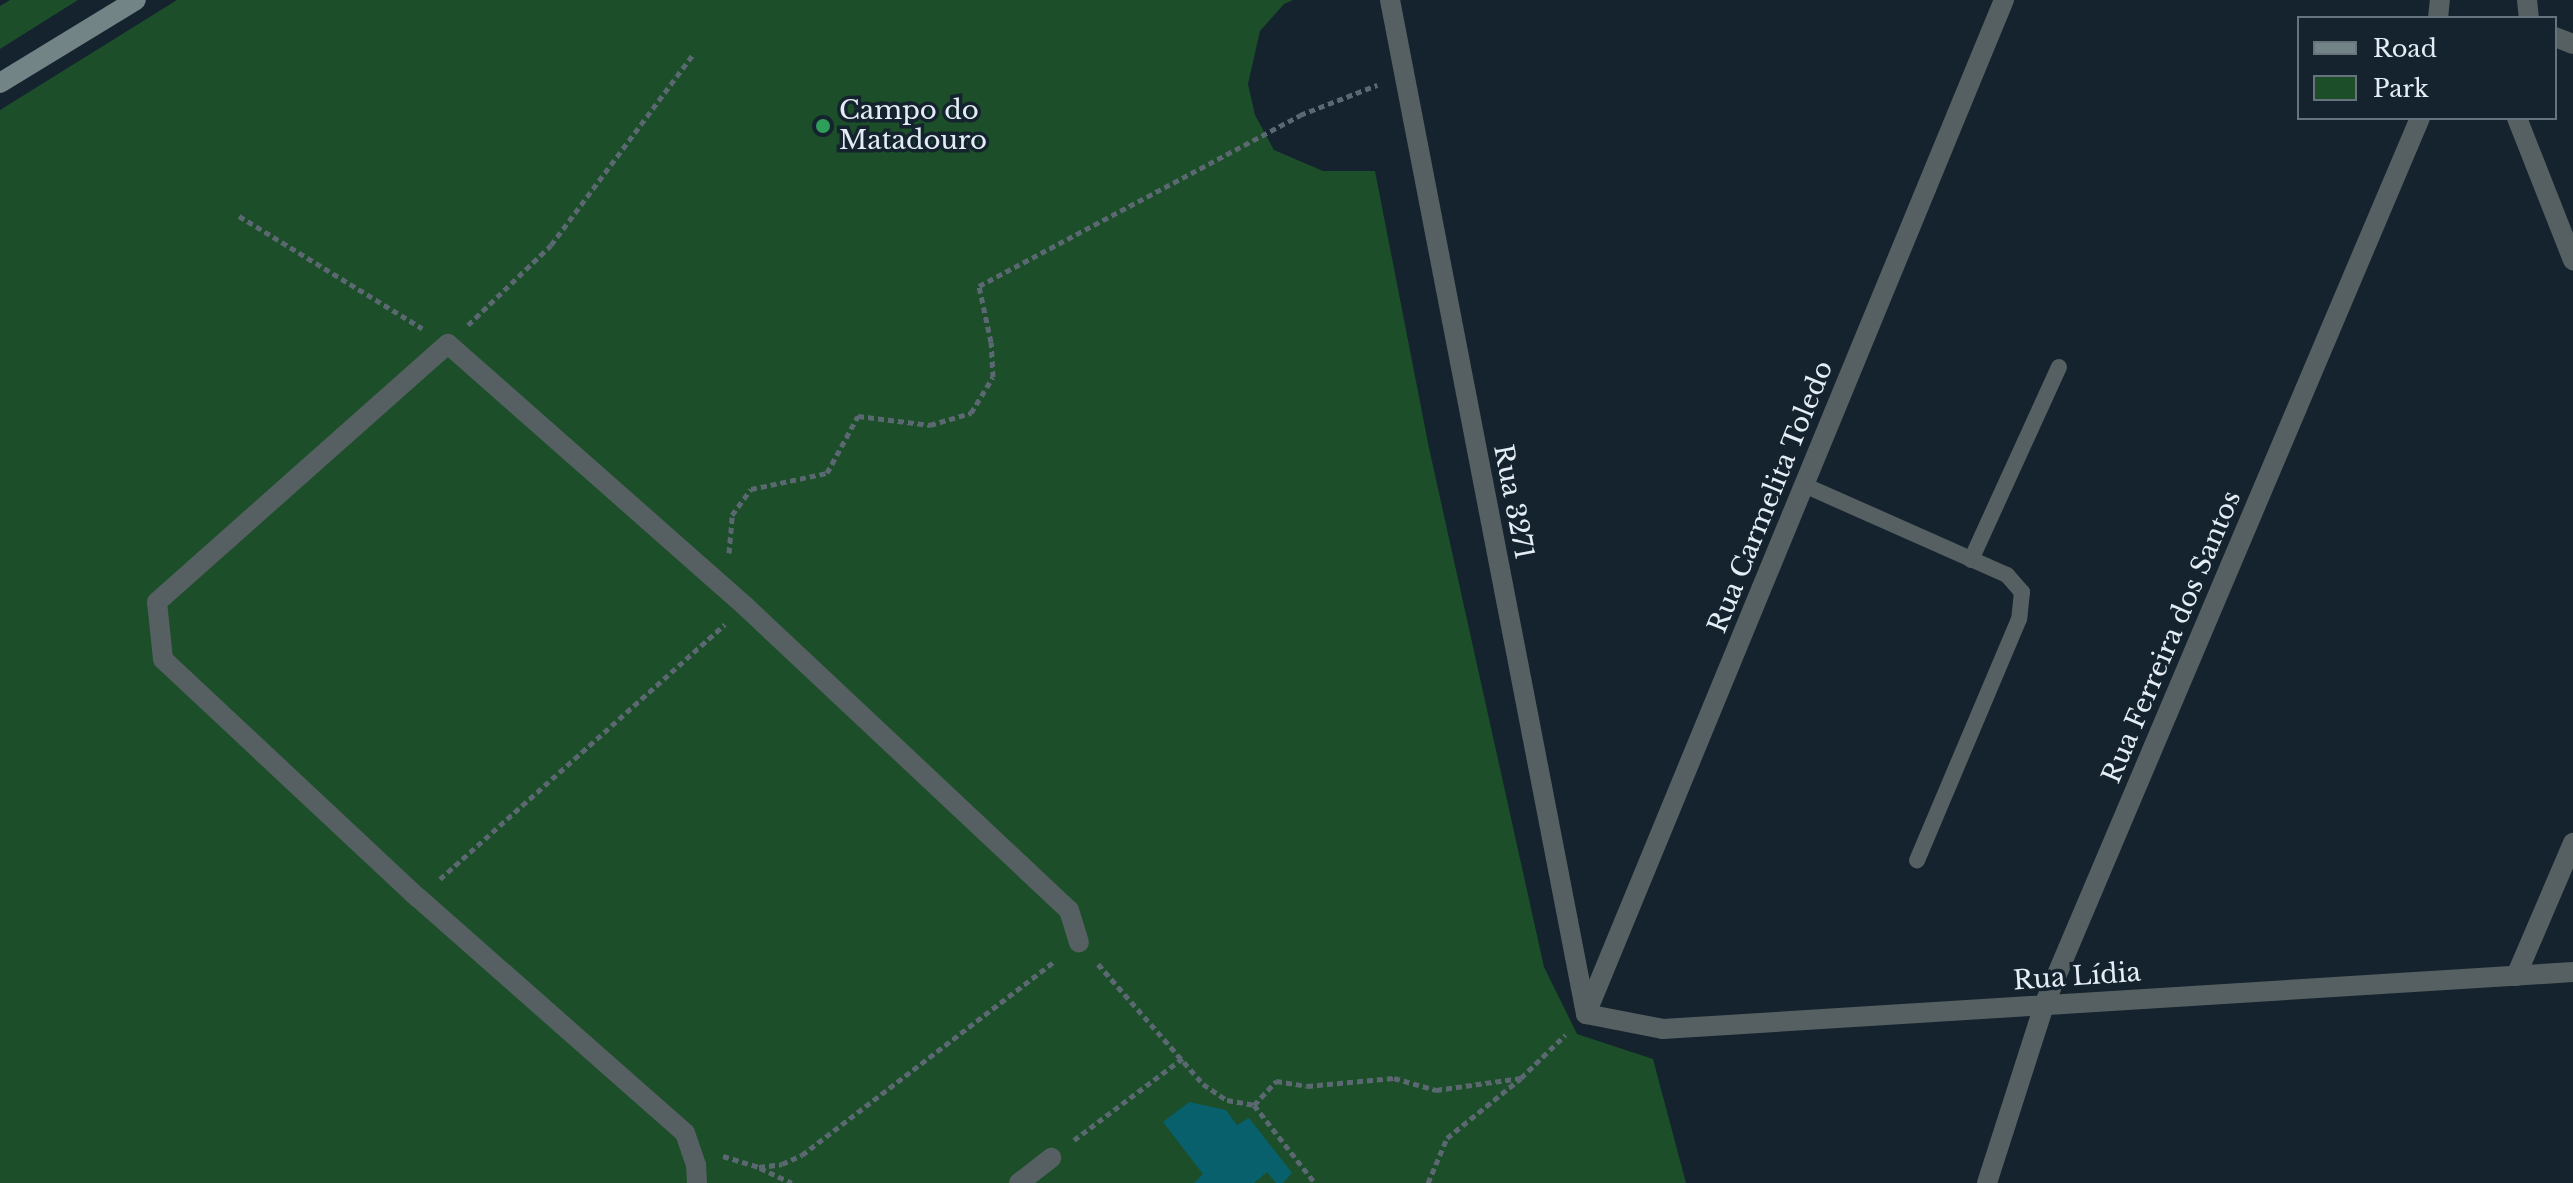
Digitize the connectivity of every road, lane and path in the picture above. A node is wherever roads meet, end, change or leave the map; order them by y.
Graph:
1 (136, 0) edge
2 (1390, 0) edge
3 (2004, 0) edge
4 (694, 53) dead end
5 (1404, 74) junction
6 (0, 83) edge
7 (2419, 120) edge
8 (2518, 120) edge
9 (239, 216) dead end
10 (2573, 260) edge
11 (448, 344) junction
12 (2059, 367) dead end
13 (1804, 485) junction
14 (1971, 560) junction
15 (745, 606) junction
16 (2573, 843) edge
17 (1917, 860) dead end
18 (418, 898) junction
19 (1079, 943) junction
20 (2573, 972) edge
21 (2516, 976) junction
22 (2044, 1005) junction
23 (1586, 1014) junction
24 (1183, 1058) junction
25 (1521, 1078) junction
26 (1254, 1105) junction
27 (685, 1133) junction
28 (1051, 1158) joint
29 (759, 1167) junction
30 (697, 1183) edge
31 (792, 1183) edge
32 (1019, 1183) edge
33 (1315, 1183) edge
34 (1428, 1183) edge
35 (1987, 1183) edge

1 - 6 main road
2 - 5 street, Rua 3271
3 - 13 street, Rua Carmelita Toledo
4 - 11 path
5 - 15 path
5 - 23 street, Rua 3271
7 - 22 street, Rua Ferreira dos Santos
8 - 10 street
9 - 11 path
11 - 15 street
11 - 18 street
12 - 14 lane
13 - 14 lane
13 - 23 street, Rua Carmelita Toledo
14 - 17 lane
15 - 18 path
15 - 19 street
16 - 21 street
18 - 27 street
19 - 24 path
19 - 29 path
20 - 21 street, Rua Lídia
21 - 22 street, Rua Lídia
22 - 23 street, Rua Lídia
22 - 35 street, Rua Ferreira dos Santos
23 - 25 path
24 - 26 path
24 - 28 path
25 - 26 path
25 - 34 path
26 - 33 path
27 - 29 path
27 - 30 street
28 - 32 street
29 - 31 path

